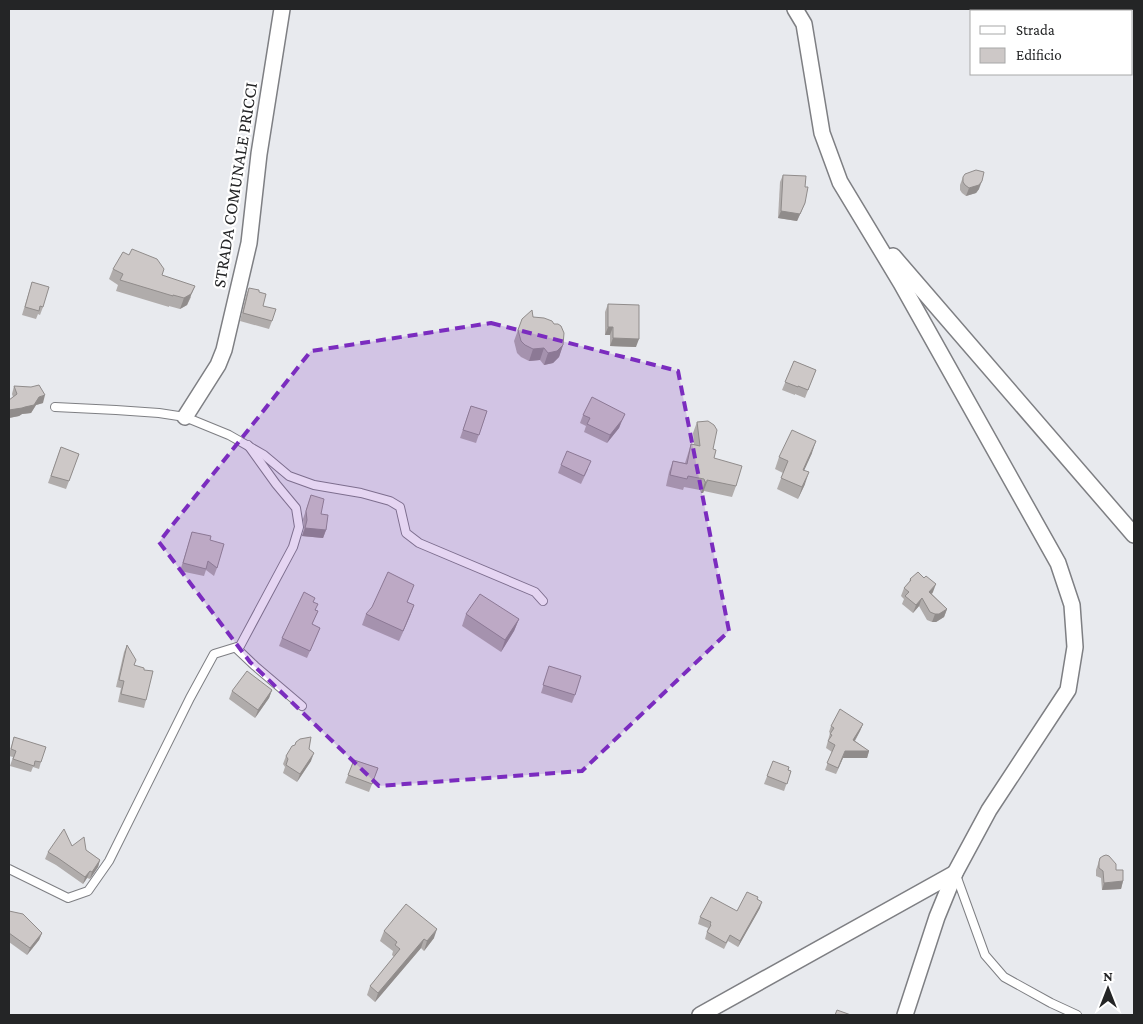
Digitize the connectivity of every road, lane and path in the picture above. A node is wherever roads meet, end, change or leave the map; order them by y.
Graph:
1 (282, 9) edge
2 (795, 9) edge
3 (866, 225) junction
4 (55, 407) dead end
5 (186, 417) junction
6 (248, 446) junction
7 (1134, 535) edge
8 (543, 601) dead end
9 (236, 648) junction
10 (302, 706) dead end
11 (9, 869) edge
12 (955, 873) junction
13 (700, 1015) edge
14 (905, 1015) edge
15 (1078, 1015) edge

1 - 5 street, STRADA COMUNALE PRICCI
2 - 3 street
3 - 7 street
3 - 12 street
4 - 5 lane
5 - 6 lane
6 - 8 lane
6 - 9 lane
9 - 10 lane
9 - 11 lane
12 - 13 street
12 - 14 street
12 - 15 lane

